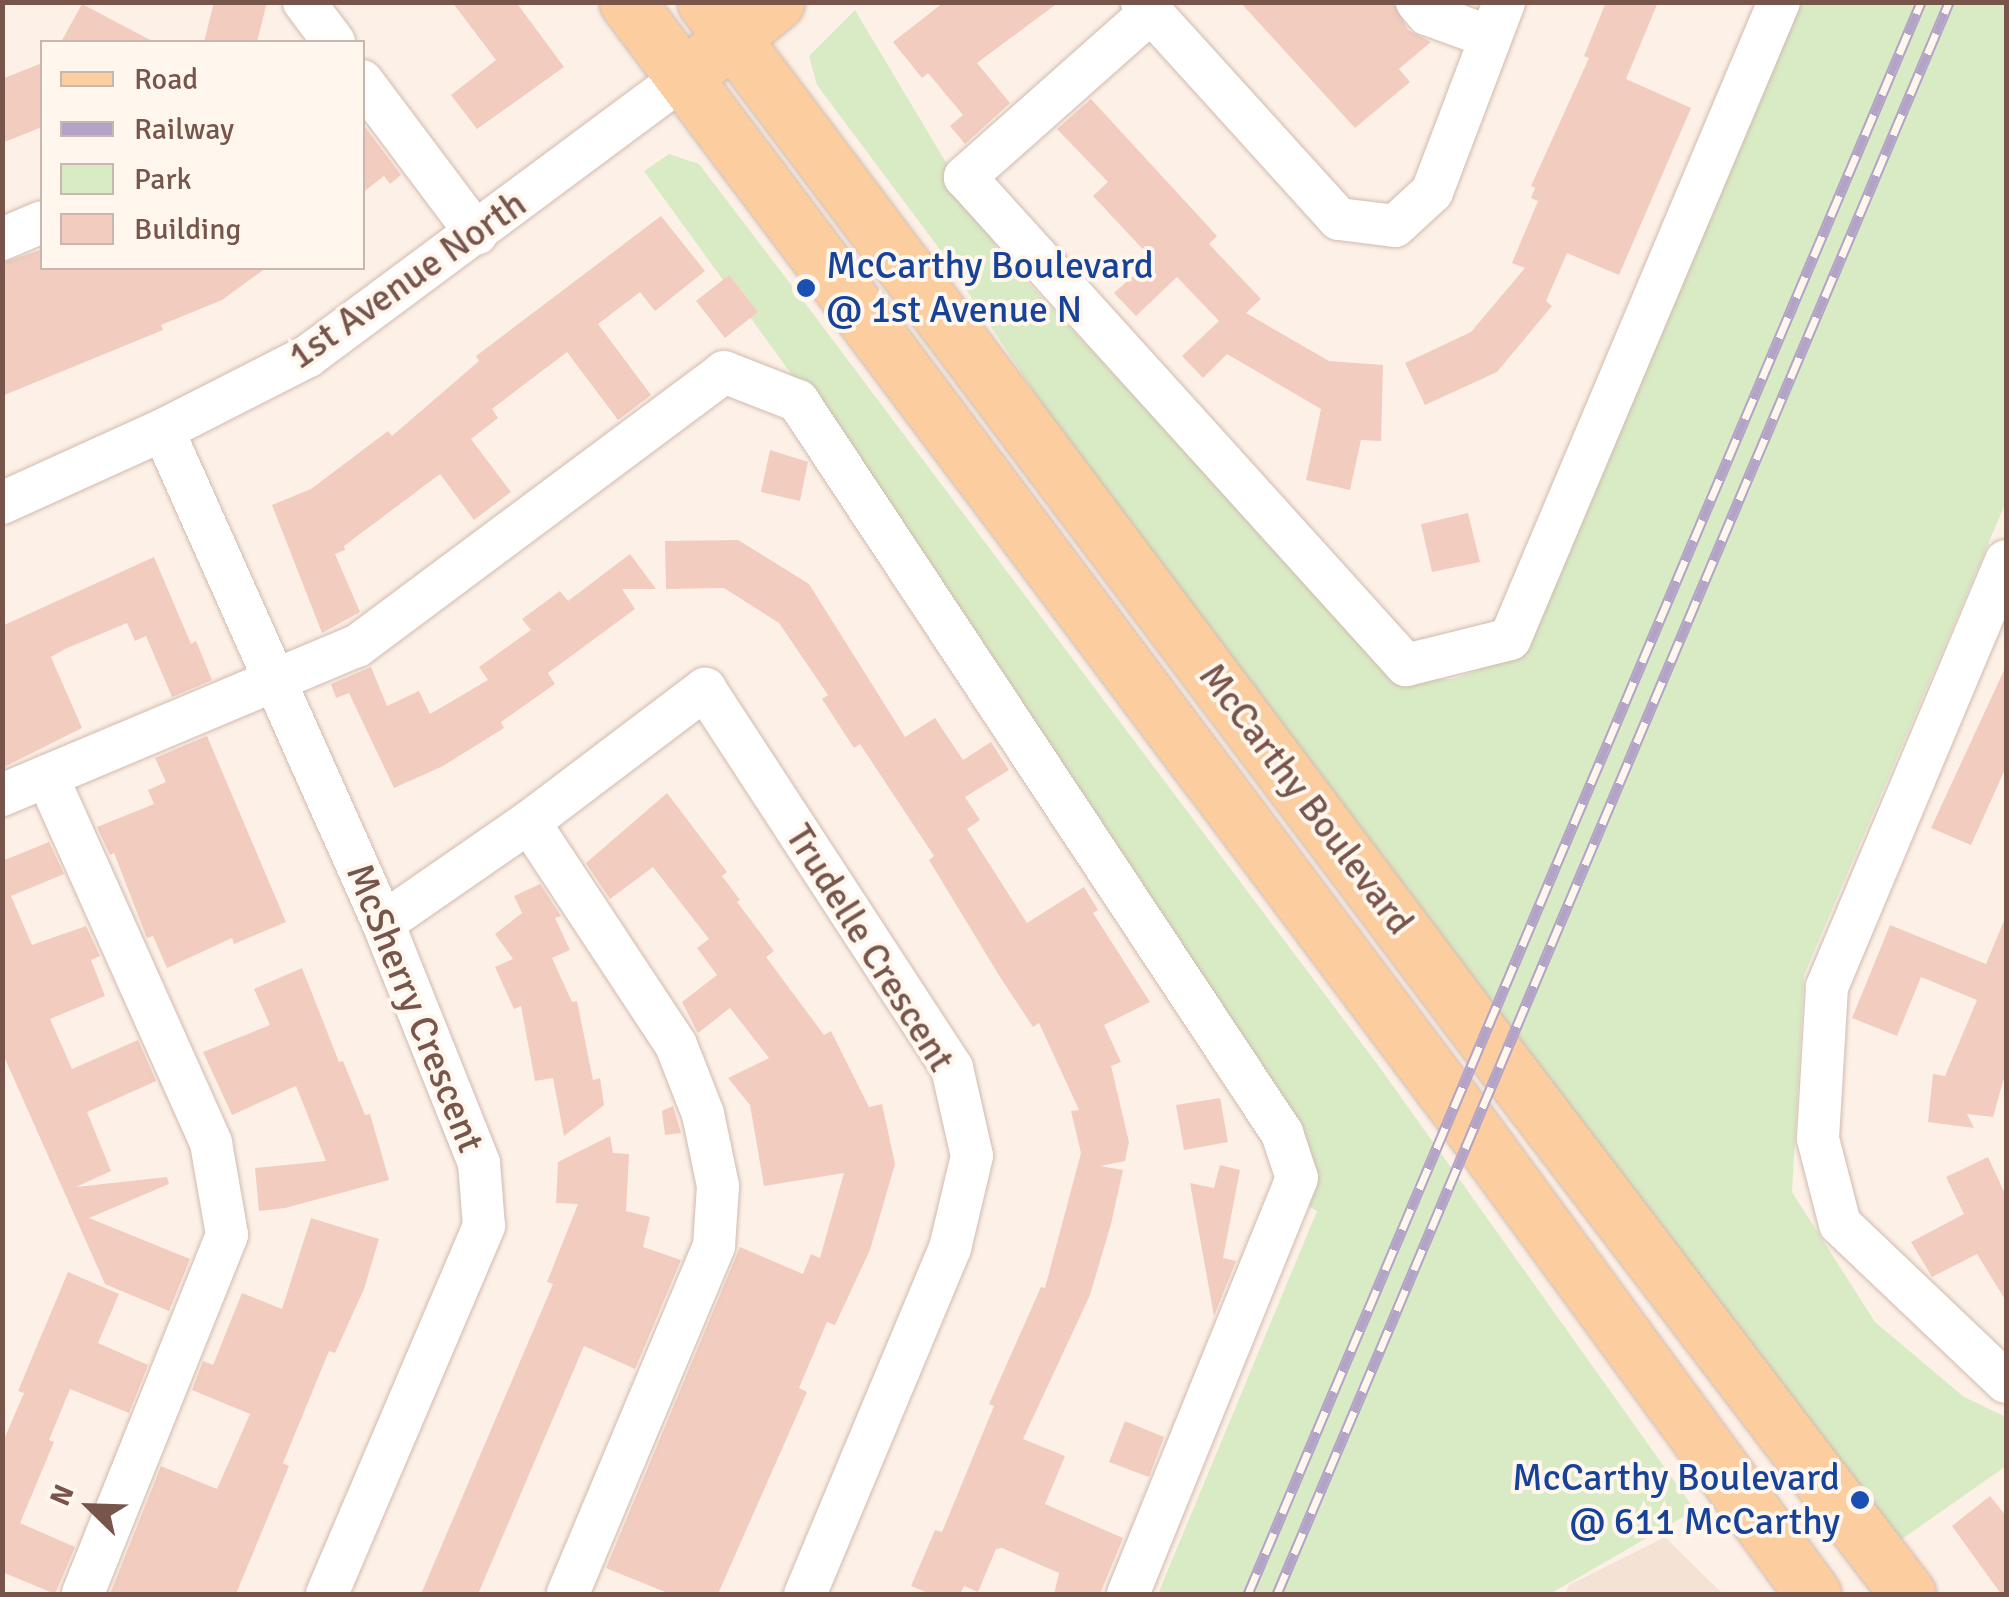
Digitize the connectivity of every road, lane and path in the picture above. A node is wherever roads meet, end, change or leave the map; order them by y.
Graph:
1 (627, 2) edge
2 (777, 2) edge
3 (1417, 2) edge
4 (1779, 2) edge
5 (1147, 7) edge
6 (1497, 20) edge
7 (719, 21) edge
8 (683, 78) junction
9 (365, 85) edge
10 (40, 223) edge
11 (476, 234) junction
12 (2, 239) edge
13 (163, 430) junction
14 (2, 503) edge
15 (2006, 561) edge
16 (274, 678) junction
17 (47, 776) junction
18 (2, 795) edge
19 (529, 822) junction
20 (383, 923) junction
21 (2006, 1382) edge
22 (83, 1594) edge
23 (326, 1594) edge
24 (568, 1594) edge
25 (805, 1594) edge
26 (1128, 1594) edge
27 (1813, 1594) edge
28 (1908, 1594) edge

1 - 8 main road, McCarthy Boulevard
2 - 7 main road, 1st Avenue North
3 - 6 street
4 - 5 street
5 - 6 street
7 - 8 main road, 1st Avenue North
7 - 28 main road, McCarthy Boulevard
8 - 11 street, 1st Avenue North
8 - 27 main road, McCarthy Boulevard
9 - 11 street
10 - 12 street
11 - 13 street, 1st Avenue North
13 - 14 street, 1st Avenue North
13 - 16 street, McSherry Crescent
15 - 21 street
16 - 17 street
16 - 20 street, McSherry Crescent
16 - 26 street
17 - 18 street
17 - 22 street
19 - 20 street, Trudelle Crescent
19 - 24 street
19 - 25 street, Trudelle Crescent
20 - 23 street, McSherry Crescent

